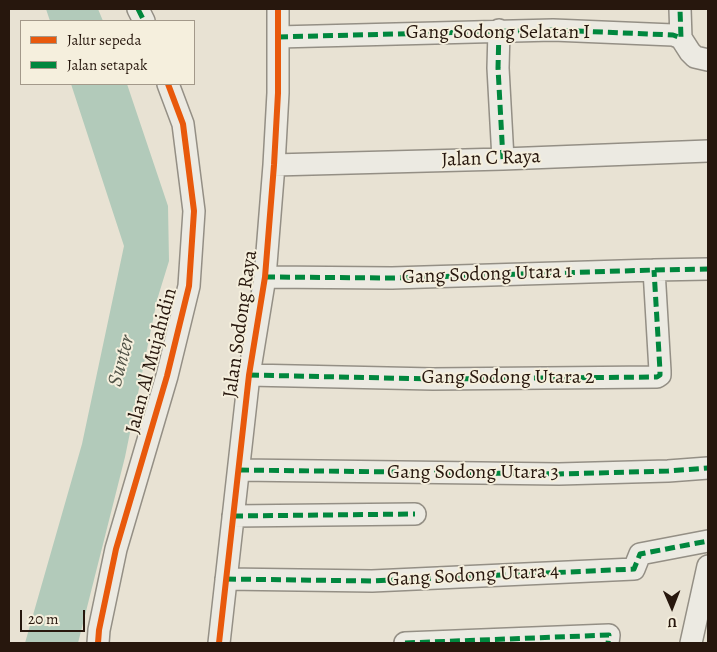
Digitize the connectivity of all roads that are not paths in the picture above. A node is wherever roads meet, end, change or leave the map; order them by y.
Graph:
1 (278, 9) edge
2 (680, 9) edge
3 (499, 30) junction
4 (278, 37) junction
5 (681, 38) junction
6 (708, 60) edge
7 (168, 85) edge
8 (708, 151) edge
9 (503, 159) junction
10 (274, 165) junction
11 (708, 269) edge
12 (654, 270) junction
13 (265, 277) junction
14 (249, 375) junction
15 (708, 468) edge
16 (238, 470) junction
17 (415, 514) dead end
18 (233, 516) junction
19 (708, 541) edge
20 (708, 566) edge
21 (226, 579) junction
22 (98, 643) edge
23 (219, 643) edge
24 (404, 643) edge
25 (608, 643) edge
26 (692, 643) edge

1 - 4 street, Jalan Sodong Raya
2 - 5 street
3 - 4 street, Gang Sodong Selatan I
3 - 5 street, Gang Sodong Selatan I
3 - 9 street
4 - 10 street, Jalan Sodong Raya
5 - 6 street
7 - 22 street, Jalan Al Mujahidin
8 - 9 street, Jalan C Raya
9 - 10 street, Jalan C Raya
10 - 13 street, Jalan Sodong Raya
11 - 12 street, Gang Sodong Utara 1
12 - 13 street, Gang Sodong Utara 1
12 - 14 street, Gang Sodong Utara 2
13 - 14 street, Jalan Sodong Raya
14 - 16 street, Jalan Sodong Raya
15 - 16 street, Gang Sodong Utara 3
16 - 18 street, Jalan Sodong Raya
17 - 18 street
18 - 21 street, Jalan Sodong Raya
19 - 21 street, Gang Sodong Utara 4
20 - 26 street
21 - 23 street, Jalan Sodong Raya
24 - 25 street

